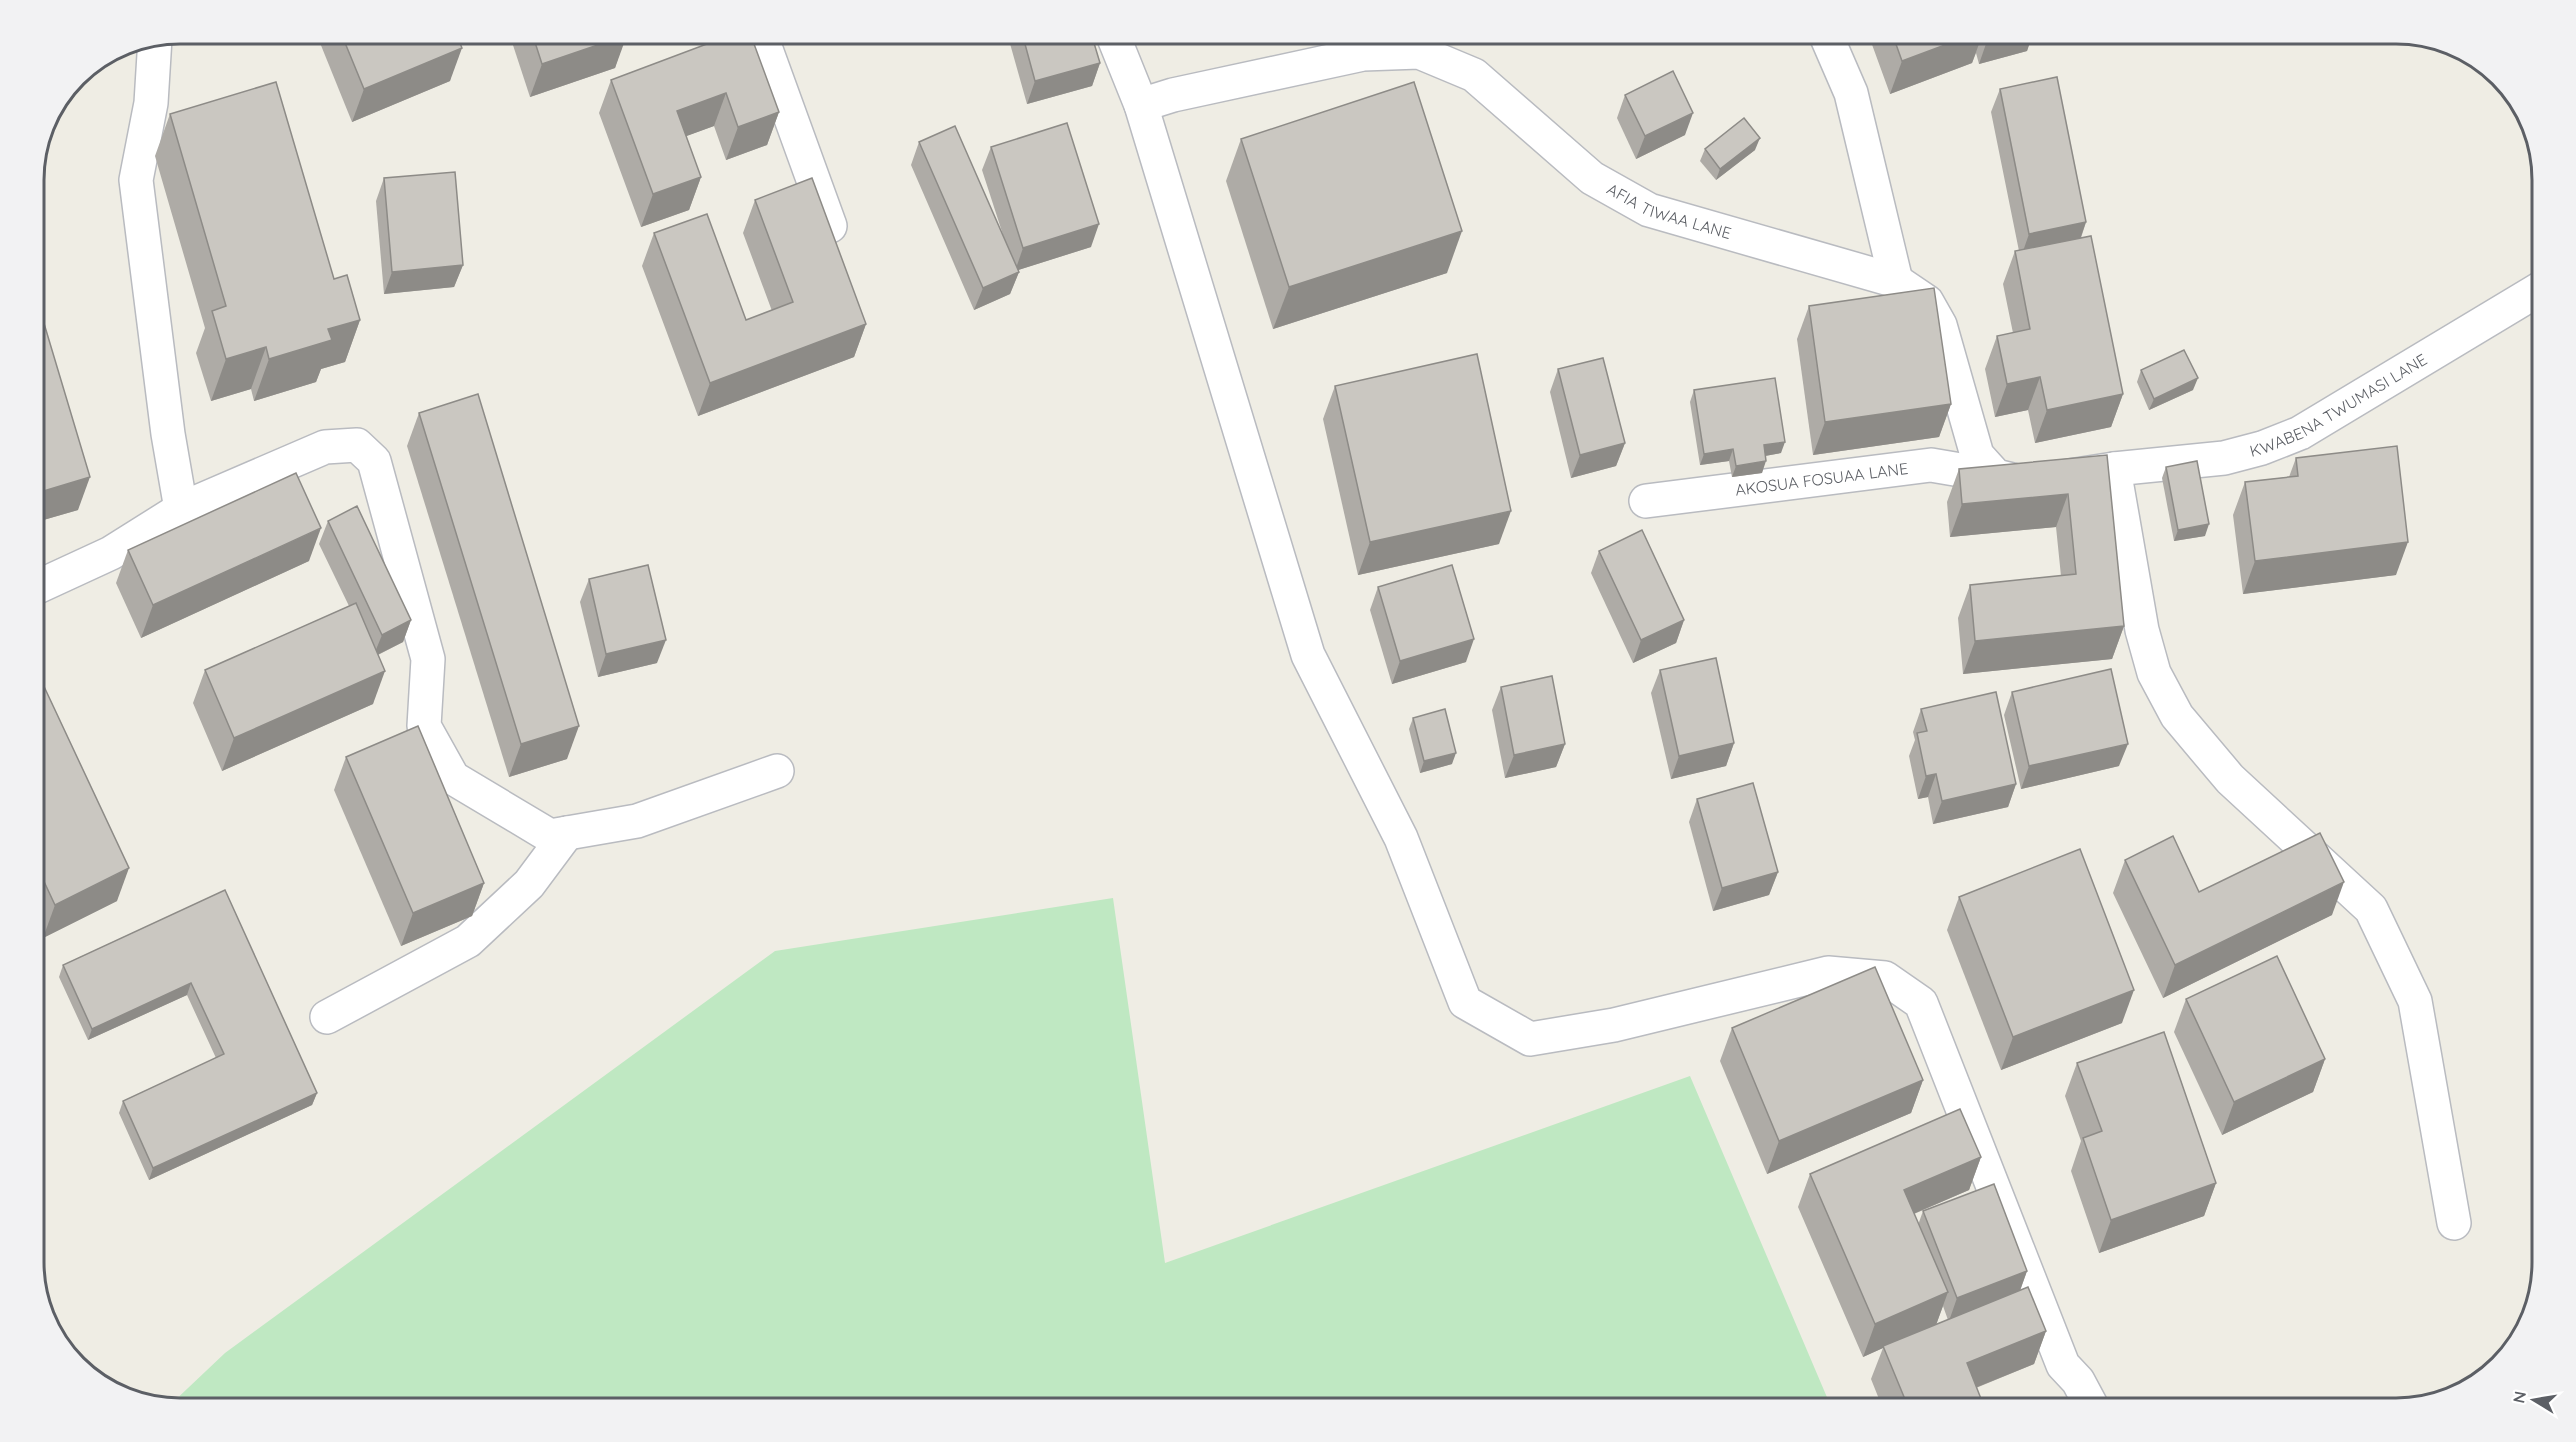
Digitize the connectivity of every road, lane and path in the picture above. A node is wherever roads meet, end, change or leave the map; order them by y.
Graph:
1 (764, 44) edge
2 (1116, 44) edge
3 (1830, 44) edge
4 (155, 46) edge
5 (1141, 105) junction
6 (840, 255) edge
7 (1896, 281) junction
8 (2532, 294) edge
9 (2114, 469) junction
10 (1996, 476) junction
11 (1646, 501) dead end
12 (181, 509) junction
13 (44, 584) edge
14 (777, 771) dead end
15 (567, 833) junction
16 (327, 1017) dead end
17 (2454, 1223) dead end
18 (2087, 1398) edge

1 - 6 street
2 - 5 street
3 - 7 street
4 - 12 street
5 - 7 street, AFIA TIWAA LANE
5 - 18 street
7 - 10 street, AFIA TIWAA LANE
8 - 9 street, KWABENA TWUMASI LANE
9 - 10 street
9 - 17 street
10 - 11 street, AKOSUA FOSUAA LANE
12 - 13 street
12 - 15 street
14 - 15 street
15 - 16 street

